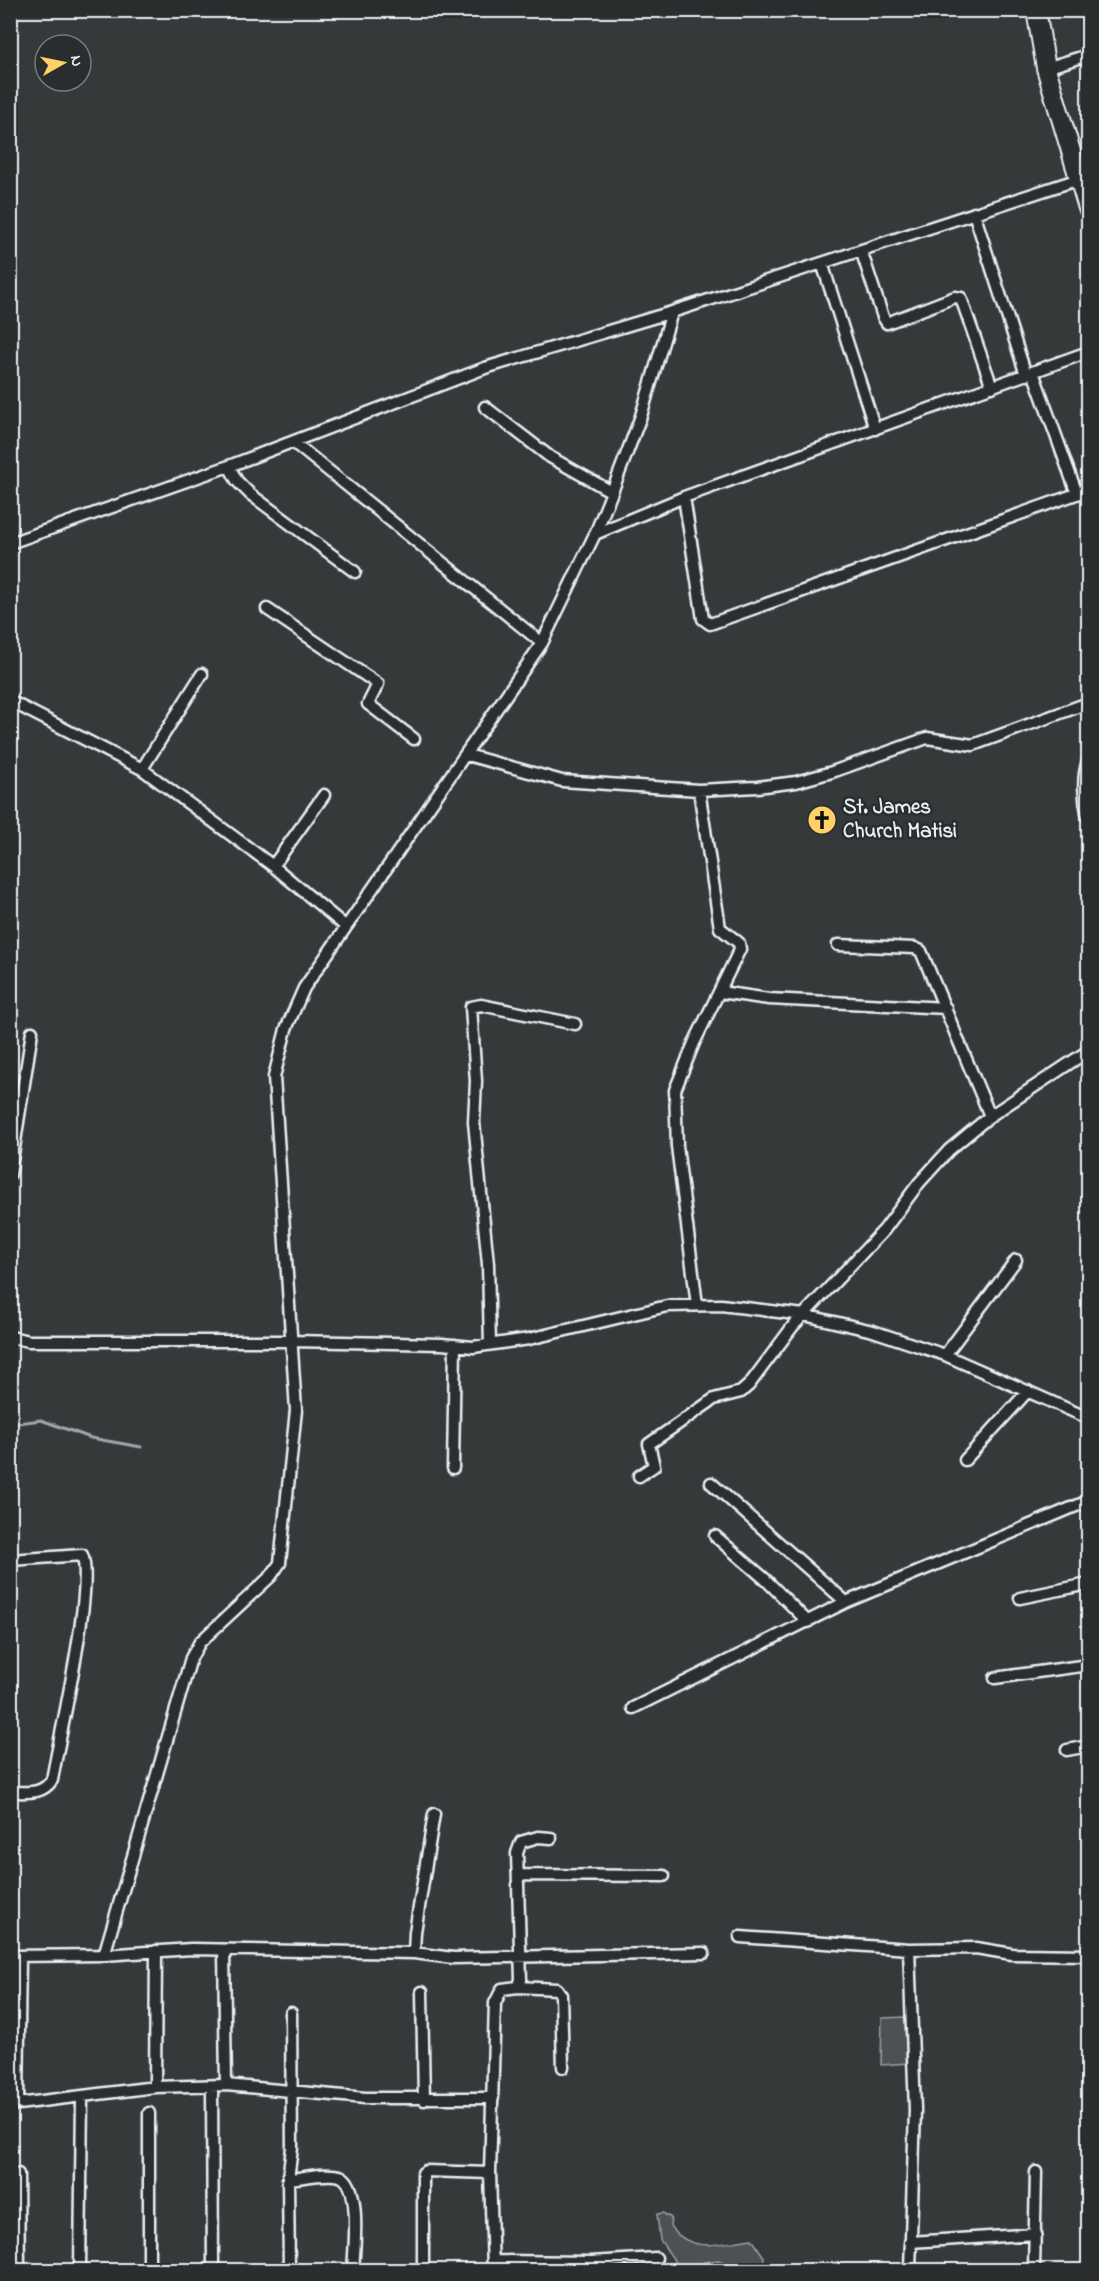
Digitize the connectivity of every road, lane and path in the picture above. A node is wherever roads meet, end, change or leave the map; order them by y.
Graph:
1 (1036, 10) edge
2 (1089, 55) edge
3 (1046, 68) junction
4 (1081, 159) edge
5 (1079, 179) junction
6 (1089, 208) edge
7 (974, 213) junction
8 (861, 250) junction
9 (822, 263) junction
10 (672, 312) junction
11 (1089, 352) edge
12 (1030, 374) junction
13 (992, 387) junction
14 (485, 407) dead end
15 (875, 429) junction
16 (293, 442) junction
17 (229, 466) junction
18 (612, 492) junction
19 (684, 497) junction
20 (595, 534) junction
21 (10, 543) edge
22 (355, 573) dead end
23 (267, 609) dead end
24 (542, 643) junction
25 (202, 674) dead end
26 (10, 701) edge
27 (1089, 703) edge
28 (414, 739) dead end
29 (467, 755) junction
30 (1089, 761) edge
31 (141, 769) junction
32 (699, 790) junction
33 (324, 795) dead end
34 (1089, 817) edge
35 (273, 866) junction
36 (345, 926) junction
37 (838, 945) dead end
38 (720, 992) junction
39 (946, 1008) junction
40 (575, 1024) dead end
41 (32, 1032) dead end
42 (1089, 1051) edge
43 (990, 1116) junction
44 (10, 1174) edge
45 (1016, 1260) dead end
46 (697, 1305) junction
47 (804, 1315) junction
48 (10, 1337) edge
49 (292, 1341) junction
50 (490, 1344) junction
51 (455, 1345) junction
52 (945, 1355) junction
53 (1028, 1391) junction
54 (1089, 1418) edge
55 (965, 1460) dead end
56 (453, 1468) dead end
57 (639, 1476) dead end
58 (711, 1483) dead end
59 (1089, 1501) edge
60 (715, 1536) dead end
61 (10, 1560) edge
62 (1089, 1584) edge
63 (1020, 1598) dead end
64 (846, 1602) junction
65 (808, 1622) junction
66 (1089, 1665) edge
67 (995, 1678) dead end
68 (633, 1708) dead end
69 (1089, 1746) edge
70 (1067, 1750) dead end
71 (10, 1792) edge
72 (434, 1814) dead end
73 (552, 1838) dead end
74 (518, 1875) junction
75 (664, 1876) dead end
76 (740, 1937) dead end
77 (909, 1949) junction
78 (224, 1950) junction
79 (156, 1952) junction
80 (414, 1953) junction
81 (705, 1953) dead end
82 (104, 1954) junction
83 (1089, 1955) edge
84 (15, 1956) edge
85 (518, 1956) junction
86 (518, 1986) junction
87 (422, 1992) dead end
88 (291, 2013) dead end
89 (563, 2067) dead end
90 (226, 2085) junction
91 (212, 2086) junction
92 (155, 2087) junction
93 (291, 2090) junction
94 (82, 2098) junction
95 (493, 2098) junction
96 (424, 2100) junction
97 (14, 2105) edge
98 (149, 2113) dead end
99 (1036, 2172) dead end
100 (490, 2173) junction
101 (18, 2174) dead end
102 (288, 2179) junction
103 (1036, 2234) junction
104 (910, 2242) junction
105 (656, 2258) dead end
106 (493, 2266) edge
107 (592, 2266) edge
108 (19, 2271) edge
109 (80, 2271) edge
110 (149, 2271) edge
111 (213, 2271) edge
112 (289, 2271) edge
113 (353, 2271) edge
114 (423, 2271) edge
115 (910, 2271) edge
116 (1034, 2271) edge

1 - 3 highway
2 - 3 street
3 - 4 highway
4 - 5 highway
5 - 6 highway
5 - 7 street
7 - 8 street
7 - 12 street
8 - 9 street
8 - 13 street
9 - 10 street
9 - 15 street
10 - 16 street
10 - 18 street
11 - 12 street
12 - 13 street
12 - 19 street
13 - 15 street
14 - 18 street
15 - 19 street
16 - 17 street
16 - 24 street
17 - 21 street
17 - 22 street
18 - 20 street
19 - 20 street
20 - 24 street
23 - 28 street
24 - 29 street
25 - 31 street
26 - 31 street
27 - 32 street
29 - 32 street
29 - 36 street
30 - 34 street
31 - 35 street
32 - 38 street
33 - 35 street
35 - 36 street
36 - 49 street
37 - 39 street
38 - 39 street
38 - 46 street
39 - 43 street
40 - 50 street
41 - 44 street
42 - 43 street
43 - 47 street
45 - 52 street
46 - 47 street
46 - 50 street
47 - 52 street
47 - 57 street
48 - 49 street
49 - 51 street
49 - 82 street
50 - 51 street
51 - 56 street
52 - 53 street
53 - 54 street
53 - 55 street
58 - 64 street
59 - 64 street
60 - 65 street
61 - 71 street
62 - 63 street
64 - 65 street
65 - 68 street
66 - 67 street
69 - 70 street
72 - 80 street
73 - 74 street
74 - 75 street
74 - 85 street
76 - 77 street
77 - 83 street
77 - 104 street
78 - 79 street
78 - 80 street
78 - 90 street
79 - 82 street
79 - 92 street
80 - 85 street
81 - 85 street
82 - 84 street
84 - 97 street
85 - 86 street
86 - 89 street
86 - 95 street
87 - 96 street
88 - 93 street
90 - 91 street
90 - 93 street
91 - 92 street
91 - 111 street
92 - 94 street
93 - 96 street
93 - 102 street
94 - 97 street
94 - 109 street
95 - 96 street
95 - 100 street
98 - 110 street
99 - 103 street
100 - 106 street
100 - 114 street
101 - 108 street
102 - 112 street
102 - 113 street
103 - 104 street
103 - 116 street
104 - 115 street
105 - 107 street
106 - 107 street

